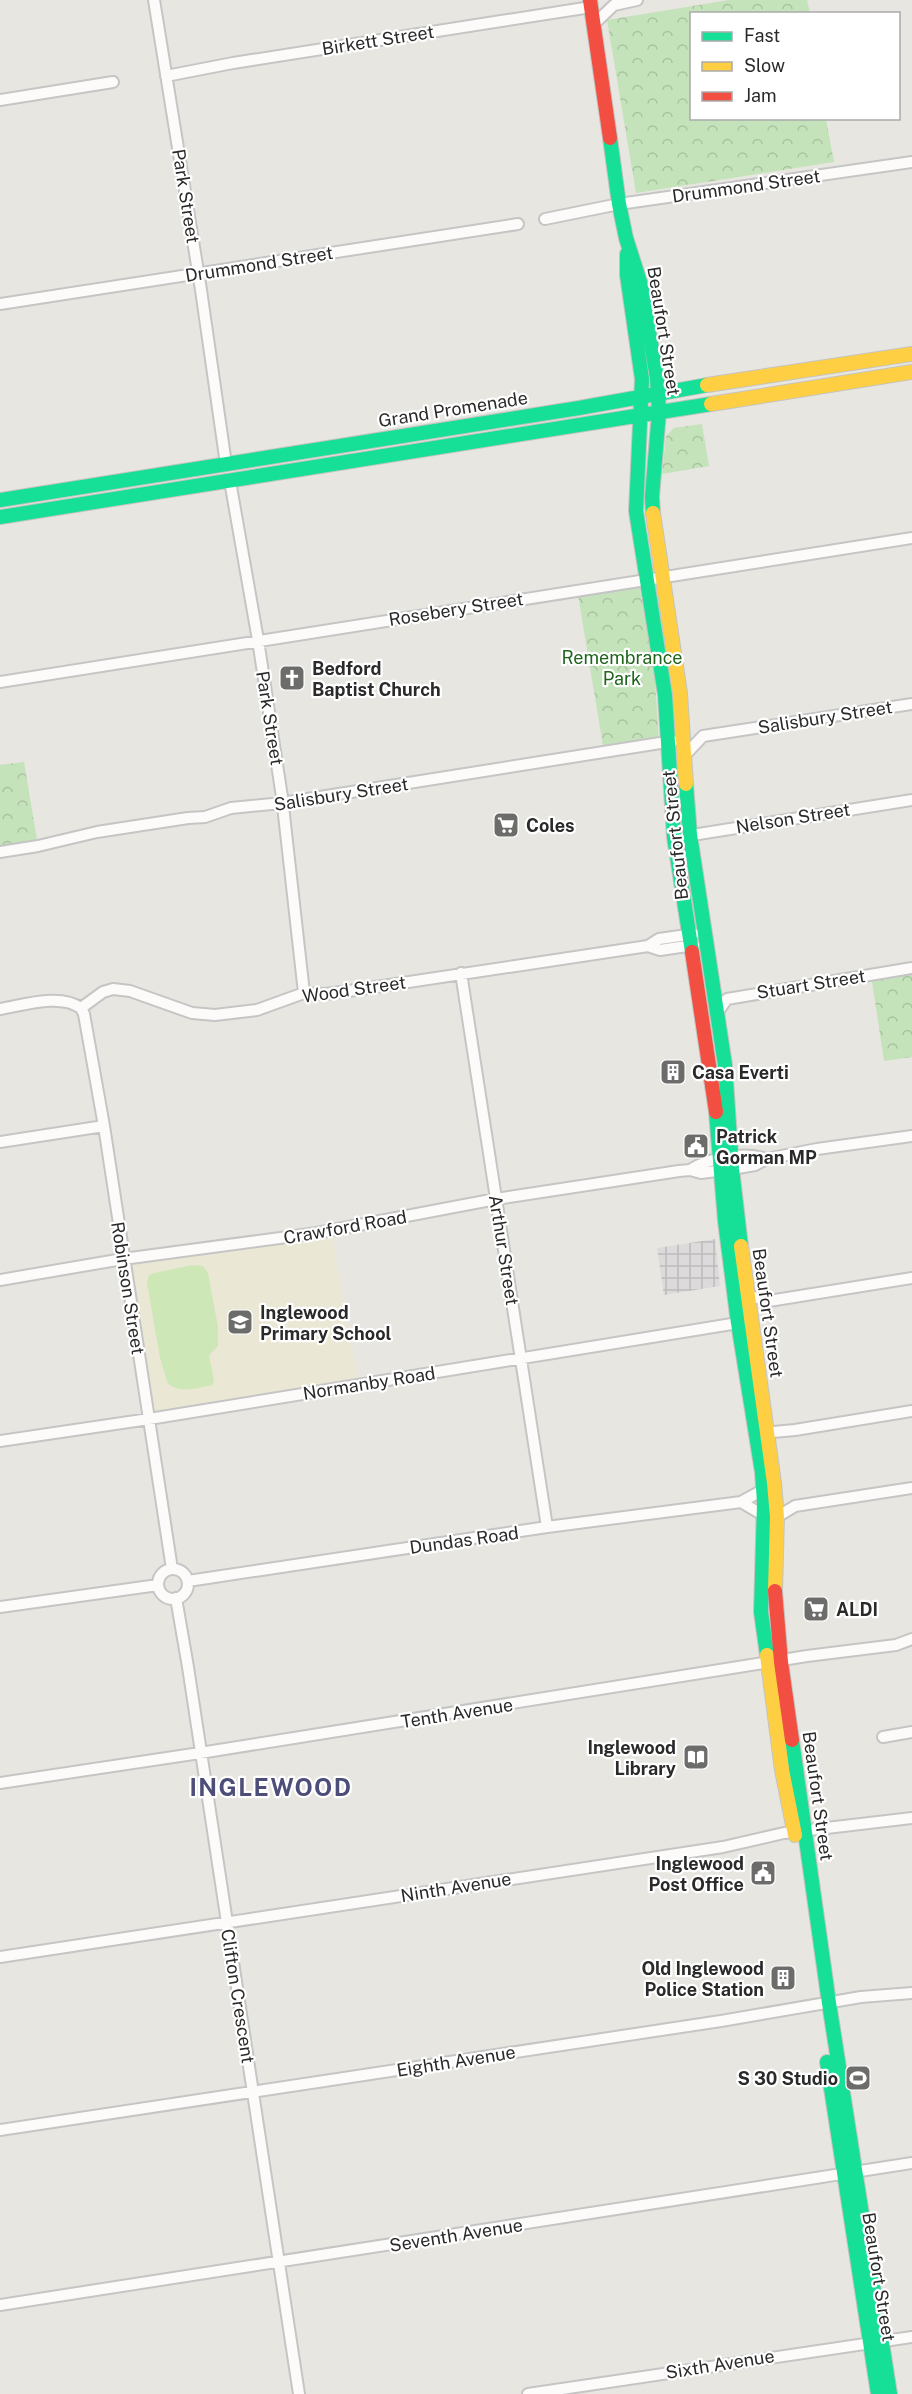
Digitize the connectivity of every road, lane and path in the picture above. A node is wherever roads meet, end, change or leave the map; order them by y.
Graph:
1 (154, 0) edge
2 (637, 0) edge
3 (591, 4) edge
4 (594, 24) junction
5 (166, 76) junction
6 (113, 82) dead end
7 (0, 100) edge
8 (912, 162) edge
9 (619, 204) junction
10 (545, 219) dead end
11 (518, 224) dead end
12 (627, 238) junction
13 (199, 273) junction
14 (641, 285) junction
15 (0, 304) edge
16 (912, 354) edge
17 (912, 372) edge
18 (681, 390) junction
19 (658, 392) junction
20 (642, 395) junction
21 (659, 412) junction
22 (641, 415) junction
23 (609, 419) junction
24 (226, 464) junction
25 (230, 481) junction
26 (637, 486) junction
27 (0, 500) edge
28 (0, 517) edge
29 (912, 538) edge
30 (661, 576) junction
31 (646, 579) junction
32 (258, 640) junction
33 (0, 682) edge
34 (912, 704) edge
35 (683, 720) junction
36 (703, 736) junction
37 (684, 739) junction
38 (668, 742) junction
39 (685, 754) junction
40 (912, 800) edge
41 (282, 803) junction
42 (690, 835) junction
43 (674, 837) junction
44 (0, 852) edge
45 (706, 938) junction
46 (689, 940) junction
47 (912, 969) edge
48 (461, 973) junction
49 (304, 993) junction
50 (81, 1008) junction
51 (0, 1009) edge
52 (716, 1013) junction
53 (104, 1126) junction
54 (912, 1136) edge
55 (0, 1142) edge
56 (726, 1164) junction
57 (496, 1199) junction
58 (123, 1259) junction
59 (912, 1278) edge
60 (0, 1280) edge
61 (746, 1295) junction
62 (769, 1301) junction
63 (743, 1319) junction
64 (521, 1358) junction
65 (912, 1411) edge
66 (149, 1419) junction
67 (795, 1430) junction
68 (762, 1432) junction
69 (0, 1441) edge
70 (770, 1451) junction
71 (912, 1488) edge
72 (769, 1493) junction
73 (741, 1502) junction
74 (795, 1506) junction
75 (770, 1516) junction
76 (547, 1527) junction
77 (172, 1569) junction
78 (188, 1581) junction
79 (158, 1585) junction
80 (176, 1598) junction
81 (0, 1607) edge
82 (912, 1639) edge
83 (781, 1662) junction
84 (766, 1664) junction
85 (912, 1732) edge
86 (883, 1737) dead end
87 (200, 1753) junction
88 (0, 1783) edge
89 (912, 1818) edge
90 (800, 1831) junction
91 (227, 1922) junction
92 (0, 1957) edge
93 (912, 1993) edge
94 (824, 2004) junction
95 (253, 2092) junction
96 (0, 2130) edge
97 (912, 2163) edge
98 (851, 2173) junction
99 (279, 2262) junction
100 (0, 2305) edge
101 (912, 2337) edge
102 (877, 2343) junction
103 (299, 2394) edge
104 (528, 2394) edge
105 (878, 2394) edge
106 (890, 2394) edge

1 - 5 street, Park Street
2 - 4 street
3 - 4 main road, Beaufort Street
3 - 5 street, Birkett Street
4 - 9 main road, Beaufort Street
5 - 13 street, Park Street
6 - 7 street
8 - 9 street, Drummond Street
9 - 10 street, Drummond Street
9 - 12 main road, Beaufort Street
11 - 13 street, Drummond Street
12 - 14 main road, Beaufort Street
12 - 20 main road, Beaufort Street
13 - 15 street, Drummond Street
13 - 24 street, Park Street
14 - 18 main road
14 - 19 main road, Beaufort Street
16 - 18 main road, Grand Promenade
17 - 21 main road, Grand Promenade
18 - 19 main road, Grand Promenade
19 - 20 main road, Grand Promenade
19 - 21 main road, Beaufort Street
20 - 22 main road, Beaufort Street
20 - 24 main road, Grand Promenade
21 - 22 main road, Grand Promenade
21 - 30 main road, Beaufort Street
22 - 23 main road, Grand Promenade
22 - 26 main road, Beaufort Street
23 - 25 main road, Grand Promenade
23 - 26 main road
24 - 27 main road, Grand Promenade
25 - 28 main road, Grand Promenade
25 - 32 street, Park Street
26 - 31 main road, Beaufort Street
29 - 30 street, Rosebery Street
30 - 31 street, Rosebery Street
30 - 35 main road, Beaufort Street
31 - 32 street, Rosebery Street
31 - 38 main road, Beaufort Street
32 - 33 street, Rosebery Street
32 - 41 street, Park Street
34 - 36 street, Salisbury Street
35 - 36 street
35 - 37 main road, Beaufort Street
36 - 39 street
37 - 38 street, Salisbury Street
37 - 39 main road, Beaufort Street
38 - 41 street, Salisbury Street
38 - 43 main road, Beaufort Street
39 - 42 main road, Beaufort Street
40 - 42 street, Nelson Street
41 - 44 street, Salisbury Street
41 - 49 street, Park Street
42 - 43 street, Nelson Street
42 - 45 main road, Beaufort Street
43 - 46 main road, Beaufort Street
45 - 46 street, Wood Street
45 - 52 main road, Beaufort Street
46 - 48 street, Wood Street
46 - 56 main road, Beaufort Street
47 - 52 street, Stuart Street
48 - 49 street, Wood Street
48 - 57 street, Arthur Street
49 - 50 street, Wood Street
50 - 51 street
50 - 53 street, Robinson Street
52 - 56 main road, Beaufort Street
53 - 55 street
53 - 58 street, Robinson Street
54 - 56 street, Crawford Road
56 - 57 street, Crawford Road
56 - 61 main road, Beaufort Street
56 - 63 main road, Beaufort Street
57 - 58 street, Crawford Road
57 - 64 street, Arthur Street
58 - 60 street, Crawford Road
58 - 66 street, Robinson Street
59 - 62 street
61 - 62 street
61 - 63 main road, Beaufort Street
62 - 63 street
63 - 64 street, Normanby Road
63 - 68 main road, Beaufort Street
64 - 66 street, Normanby Road
64 - 76 street, Arthur Street
65 - 67 street
66 - 69 street, Normanby Road
66 - 77 street, Robinson Street
67 - 68 street
67 - 70 street
68 - 70 main road, Beaufort Street
68 - 72 main road, Beaufort Street
70 - 72 main road, Beaufort Street
71 - 74 street
72 - 73 street, Dundas Road
72 - 74 street
72 - 75 main road, Beaufort Street
73 - 75 street
73 - 76 street, Dundas Road
74 - 75 street
75 - 83 main road, Beaufort Street
75 - 84 main road, Beaufort Street
76 - 78 street, Dundas Road
77 - 78 street
77 - 79 street
78 - 80 street
79 - 80 street
79 - 81 street
80 - 87 street, Clifton Crescent
82 - 83 street, Tenth Avenue
83 - 84 street, Tenth Avenue
83 - 90 main road, Beaufort Street
84 - 87 street, Tenth Avenue
84 - 90 main road, Beaufort Street
85 - 86 street
87 - 88 street, Tenth Avenue
87 - 91 street, Clifton Crescent
89 - 90 street, Ninth Avenue
90 - 91 street, Ninth Avenue
90 - 94 main road, Beaufort Street
91 - 92 street, Ninth Avenue
91 - 95 street, Clifton Crescent
93 - 94 street, Eighth Avenue
94 - 95 street, Eighth Avenue
94 - 98 main road, Beaufort Street
95 - 96 street, Eighth Avenue
95 - 99 street, Clifton Crescent
97 - 98 street, Seventh Avenue
98 - 99 street, Seventh Avenue
98 - 102 main road, Beaufort Street
99 - 100 street, Seventh Avenue
99 - 103 street, Clifton Crescent
101 - 102 street, Sixth Avenue
102 - 104 street, Sixth Avenue
102 - 105 main road, Beaufort Street
102 - 106 main road, Beaufort Street

